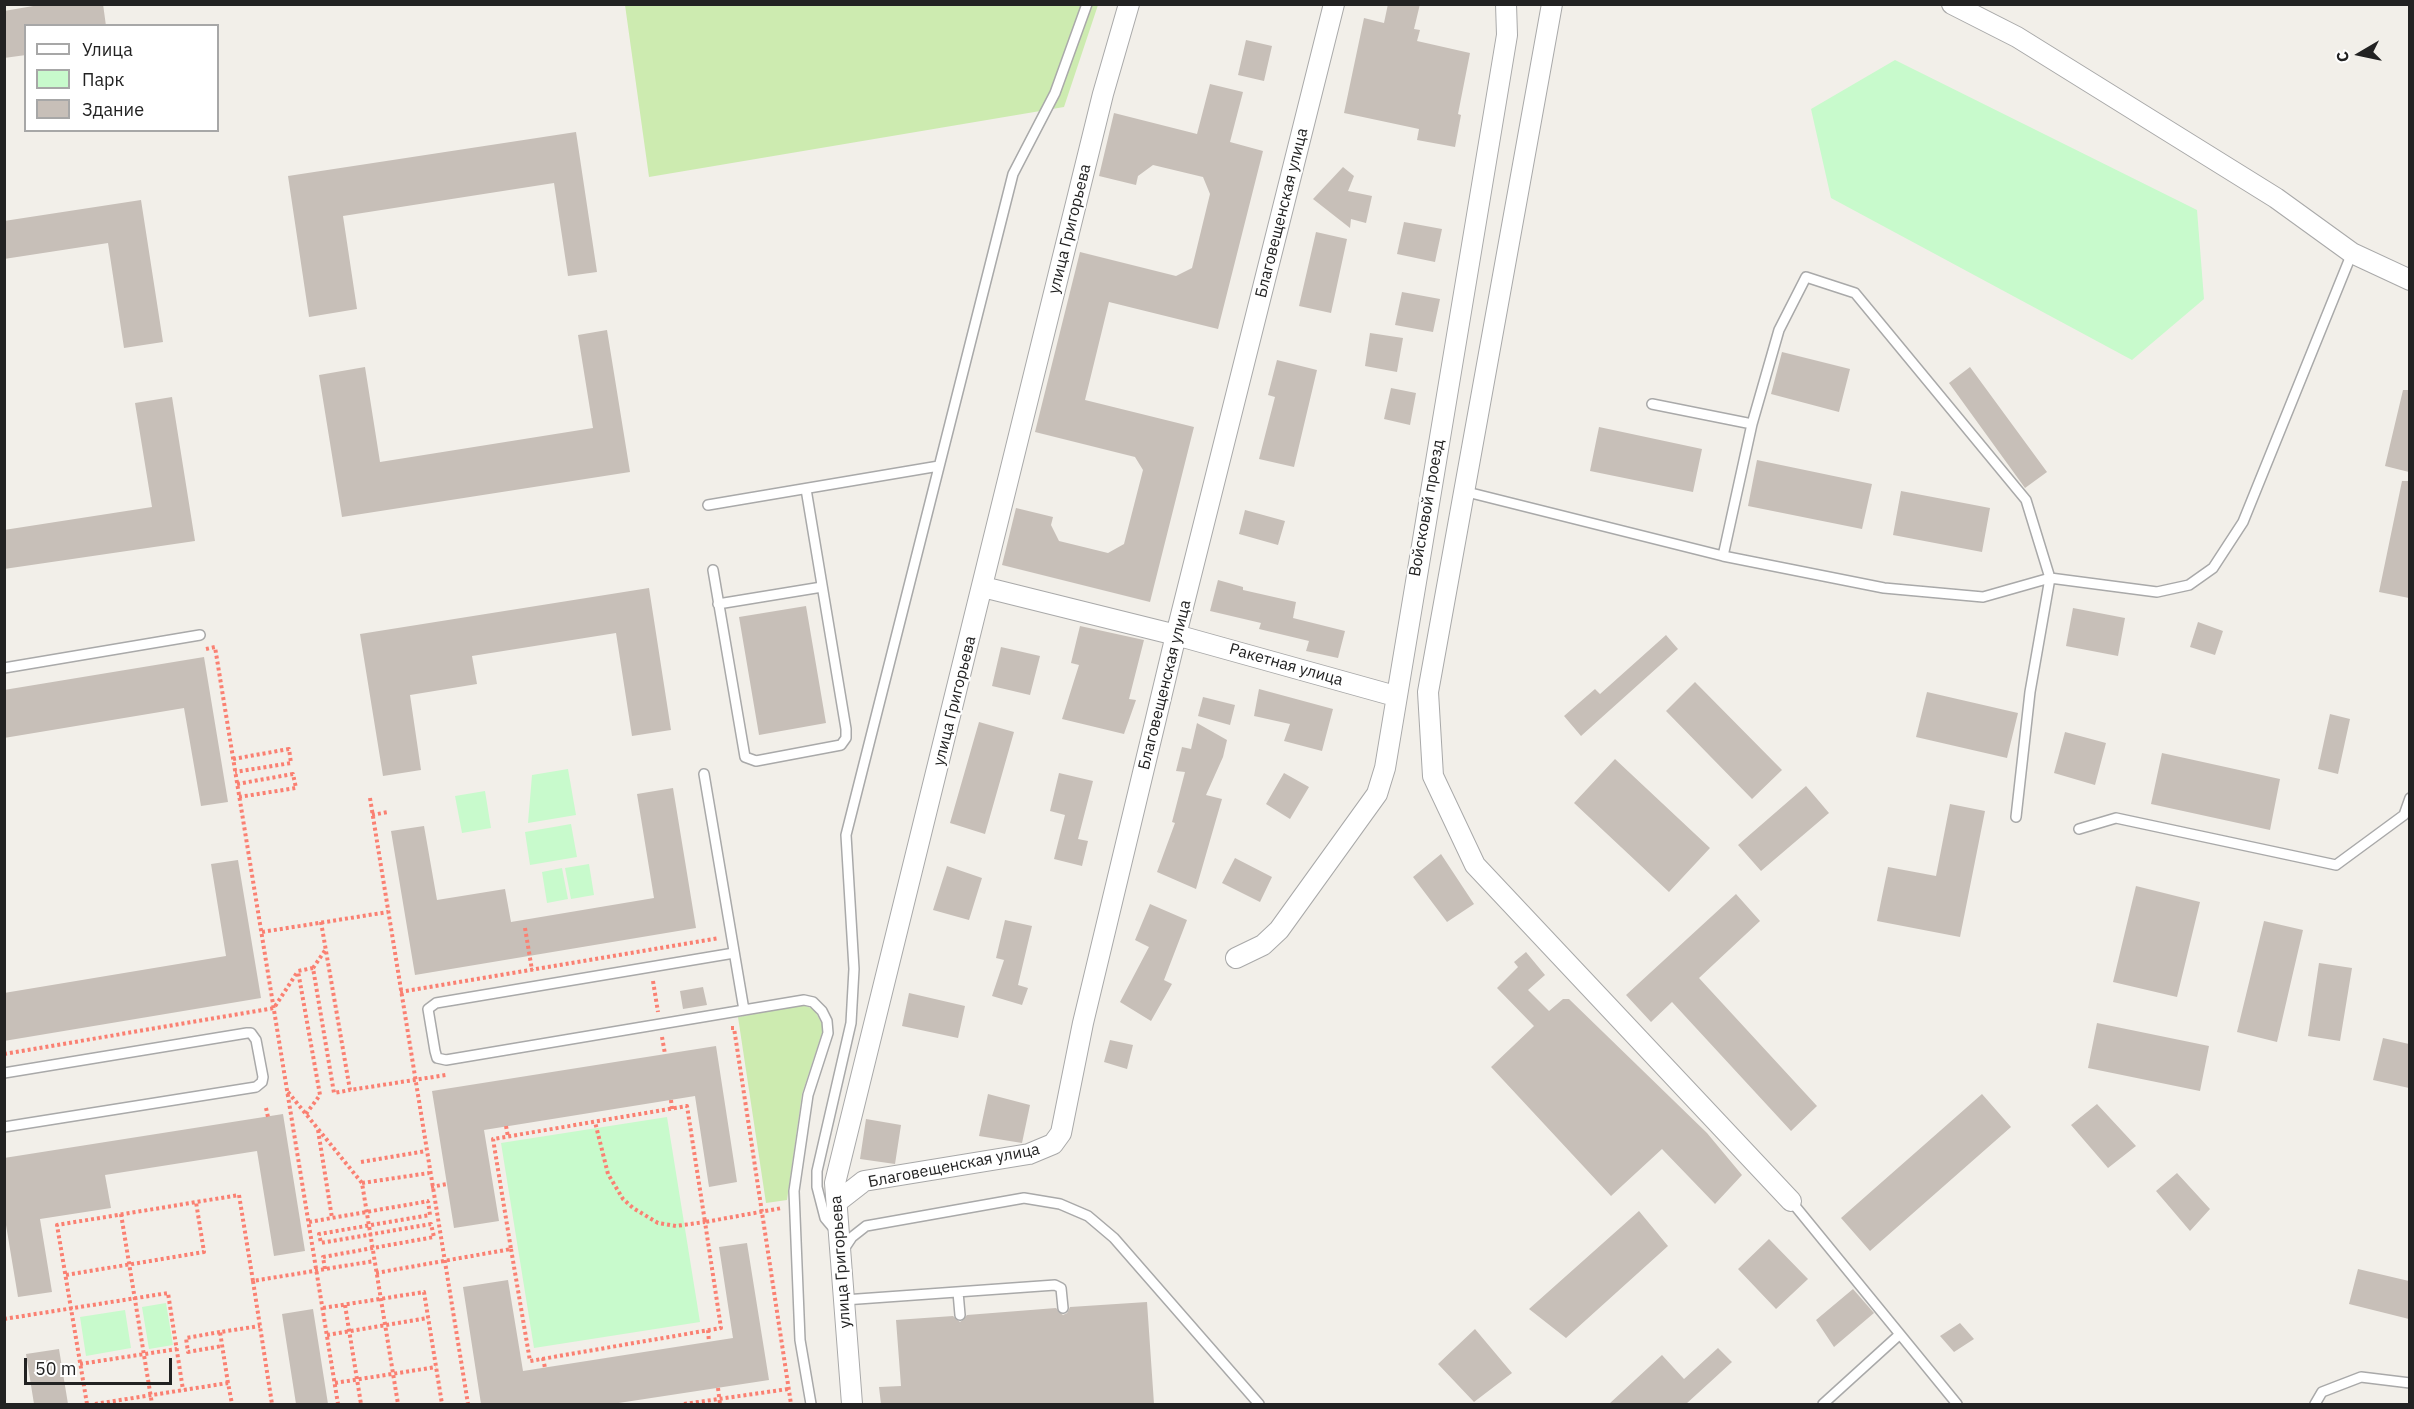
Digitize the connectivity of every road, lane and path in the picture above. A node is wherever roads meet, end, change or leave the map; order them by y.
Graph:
1 (1088, 4) edge
2 (1129, 4) edge
3 (1334, 4) edge
4 (1506, 4) edge
5 (1552, 4) edge
6 (1952, 4) edge
7 (2352, 253) junction
8 (2409, 280) edge
9 (1652, 404) dead end
10 (1752, 424) junction
11 (939, 466) junction
12 (806, 489) junction
13 (1462, 491) junction
14 (708, 505) dead end
15 (1723, 556) junction
16 (713, 570) dead end
17 (2050, 578) junction
18 (822, 586) junction
19 (983, 587) junction
20 (718, 604) junction
21 (1176, 634) junction
22 (200, 635) dead end
23 (203, 649) dead end
24 (4, 668) edge
25 (1395, 696) junction
26 (233, 759) junction
27 (236, 772) junction
28 (704, 774) dead end
29 (237, 784) junction
30 (239, 797) junction
31 (370, 798) dead end
32 (2409, 798) edge
33 (388, 812) dead end
34 (372, 815) junction
35 (2407, 817) edge
36 (2016, 818) dead end
37 (2079, 830) dead end
38 (388, 912) junction
39 (525, 928) dead end
40 (262, 932) junction
41 (719, 938) dead end
42 (326, 949) dead end
43 (648, 950) junction
44 (734, 953) junction
45 (1236, 958) dead end
46 (651, 967) junction
47 (313, 968) junction
48 (298, 970) junction
49 (532, 970) junction
50 (400, 992) junction
51 (274, 1008) junction
52 (744, 1010) junction
53 (660, 1024) junction
54 (4, 1054) edge
55 (665, 1054) dead end
56 (739, 1062) dead end
57 (4, 1073) edge
58 (350, 1090) dead end
59 (288, 1092) junction
60 (671, 1100) dead end
61 (266, 1108) dead end
62 (672, 1109) junction
63 (306, 1114) junction
64 (268, 1117) dead end
65 (595, 1122) junction
66 (506, 1126) dead end
67 (4, 1128) edge
68 (318, 1128) junction
69 (508, 1137) junction
70 (426, 1151) junction
71 (361, 1162) dead end
72 (429, 1173) junction
73 (499, 1174) junction
74 (492, 1176) dead end
75 (362, 1183) junction
76 (447, 1184) dead end
77 (431, 1187) junction
78 (431, 1201) junction
79 (1791, 1201) joint
80 (196, 1202) junction
81 (837, 1202) junction
82 (794, 1207) junction
83 (762, 1211) junction
84 (367, 1212) junction
85 (121, 1214) junction
86 (332, 1218) junction
87 (309, 1222) junction
88 (705, 1222) junction
89 (369, 1225) junction
90 (370, 1235) junction
91 (840, 1245) junction
92 (372, 1248) junction
93 (511, 1249) junction
94 (374, 1261) junction
95 (444, 1261) junction
96 (129, 1264) junction
97 (325, 1270) junction
98 (317, 1271) junction
99 (376, 1273) junction
100 (66, 1275) junction
101 (252, 1281) junction
102 (958, 1292) junction
103 (135, 1298) junction
104 (380, 1299) junction
105 (844, 1299) junction
106 (345, 1305) junction
107 (71, 1308) junction
108 (323, 1308) junction
109 (1063, 1308) dead end
110 (960, 1315) dead end
111 (428, 1318) junction
112 (4, 1319) edge
113 (524, 1324) junction
114 (385, 1325) junction
115 (260, 1326) junction
116 (515, 1326) dead end
117 (708, 1330) junction
118 (350, 1331) junction
119 (220, 1332) junction
120 (327, 1335) junction
121 (1899, 1335) junction
122 (709, 1342) dead end
123 (222, 1346) junction
124 (177, 1349) junction
125 (144, 1354) junction
126 (543, 1358) junction
127 (80, 1364) junction
128 (436, 1367) junction
129 (544, 1368) dead end
130 (393, 1374) junction
131 (357, 1380) junction
132 (228, 1383) junction
133 (335, 1383) junction
134 (2409, 1383) edge
135 (718, 1388) dead end
136 (788, 1389) junction
137 (183, 1390) junction
138 (150, 1396) junction
139 (720, 1402) edge
140 (87, 1404) edge
141 (95, 1404) edge
142 (152, 1404) edge
143 (232, 1404) edge
144 (272, 1404) edge
145 (338, 1404) edge
146 (362, 1404) edge
147 (398, 1404) edge
148 (442, 1404) edge
149 (468, 1404) edge
150 (684, 1404) edge
151 (791, 1404) edge
152 (811, 1404) edge
153 (852, 1404) edge
154 (1259, 1404) edge
155 (1823, 1404) edge
156 (1957, 1404) edge
157 (2315, 1404) edge

1 - 11 lane
2 - 19 street, улица Григорьева
3 - 21 street, Благовещенская улица
4 - 25 street, Войсковой проезд
5 - 13 street
6 - 7 street
7 - 8 street
7 - 17 lane
9 - 10 lane
10 - 15 lane
10 - 17 lane
11 - 12 lane
11 - 91 lane
12 - 14 lane
12 - 18 lane
13 - 15 lane
13 - 79 street
15 - 17 lane
16 - 20 lane
17 - 36 lane
18 - 20 lane
18 - 20 lane
19 - 21 street, Ракетная улица
19 - 81 street, улица Григорьева
21 - 25 street, Ракетная улица
21 - 81 street, Благовещенская улица
22 - 24 lane
23 - 26 path
25 - 45 street, Войсковой проезд
26 - 27 path
26 - 27 path
27 - 29 path
28 - 44 lane
29 - 30 path
29 - 30 path
30 - 40 path
31 - 34 path
32 - 35 lane
33 - 34 path
34 - 38 path
35 - 37 lane
38 - 40 path
38 - 50 path
39 - 49 path
40 - 51 path
41 - 43 path
42 - 47 path
43 - 46 path
43 - 49 path
44 - 46 lane
44 - 52 lane
46 - 53 path
46 - 53 lane
47 - 48 path
47 - 58 path
48 - 51 path
48 - 63 path
49 - 50 path
50 - 70 path
51 - 54 path
51 - 59 path
52 - 53 lane
52 - 82 lane
53 - 55 path
56 - 83 path
57 - 67 lane
59 - 63 path
59 - 87 path
60 - 62 path
61 - 64 path
62 - 65 path
62 - 88 path
63 - 68 path
65 - 69 path
65 - 88 path
66 - 69 path
68 - 75 path
68 - 86 path
69 - 73 path
70 - 71 path
70 - 72 path
72 - 75 path
72 - 77 path
73 - 74 path
73 - 93 path
75 - 84 path
76 - 77 path
77 - 78 path
78 - 84 path
78 - 89 path
78 - 95 path
79 - 121 lane
80 - 85 path
80 - 96 path
80 - 101 path
81 - 91 street, улица Григорьева
82 - 83 path
82 - 152 lane
83 - 88 path
83 - 136 path
84 - 86 path
84 - 89 path
85 - 96 path
85 - 100 path
86 - 87 path
87 - 98 path
88 - 117 path
89 - 90 path
89 - 90 path
90 - 92 path
90 - 92 path
91 - 105 street, улица Григорьева
91 - 154 lane
92 - 94 path
92 - 97 path
93 - 95 path
93 - 113 path
94 - 97 path
94 - 99 path
95 - 99 path
95 - 149 path
96 - 100 path
96 - 103 path
97 - 98 path
98 - 101 path
98 - 108 path
99 - 104 path
100 - 107 path
101 - 115 path
102 - 105 lane
102 - 109 lane
102 - 110 lane
103 - 107 path
103 - 124 path
103 - 125 path
104 - 106 path
104 - 111 path
104 - 114 path
105 - 153 street, улица Григорьева
106 - 108 path
106 - 118 path
107 - 112 path
107 - 127 path
108 - 120 path
111 - 114 path
111 - 128 path
113 - 116 path
113 - 126 path
114 - 118 path
114 - 130 path
115 - 119 path
115 - 144 path
117 - 122 path
117 - 126 path
118 - 120 path
118 - 131 path
119 - 123 path
119 - 123 path
120 - 133 path
121 - 155 lane
121 - 156 lane
123 - 132 path
124 - 125 path
124 - 137 path
125 - 127 path
125 - 138 path
126 - 129 path
127 - 140 path
128 - 130 path
128 - 148 path
130 - 131 path
130 - 147 path
131 - 133 path
131 - 146 path
132 - 137 path
132 - 143 path
133 - 145 path
134 - 157 lane
135 - 139 path
136 - 139 path
136 - 151 path
137 - 138 path
138 - 141 path
138 - 142 path
139 - 150 path

